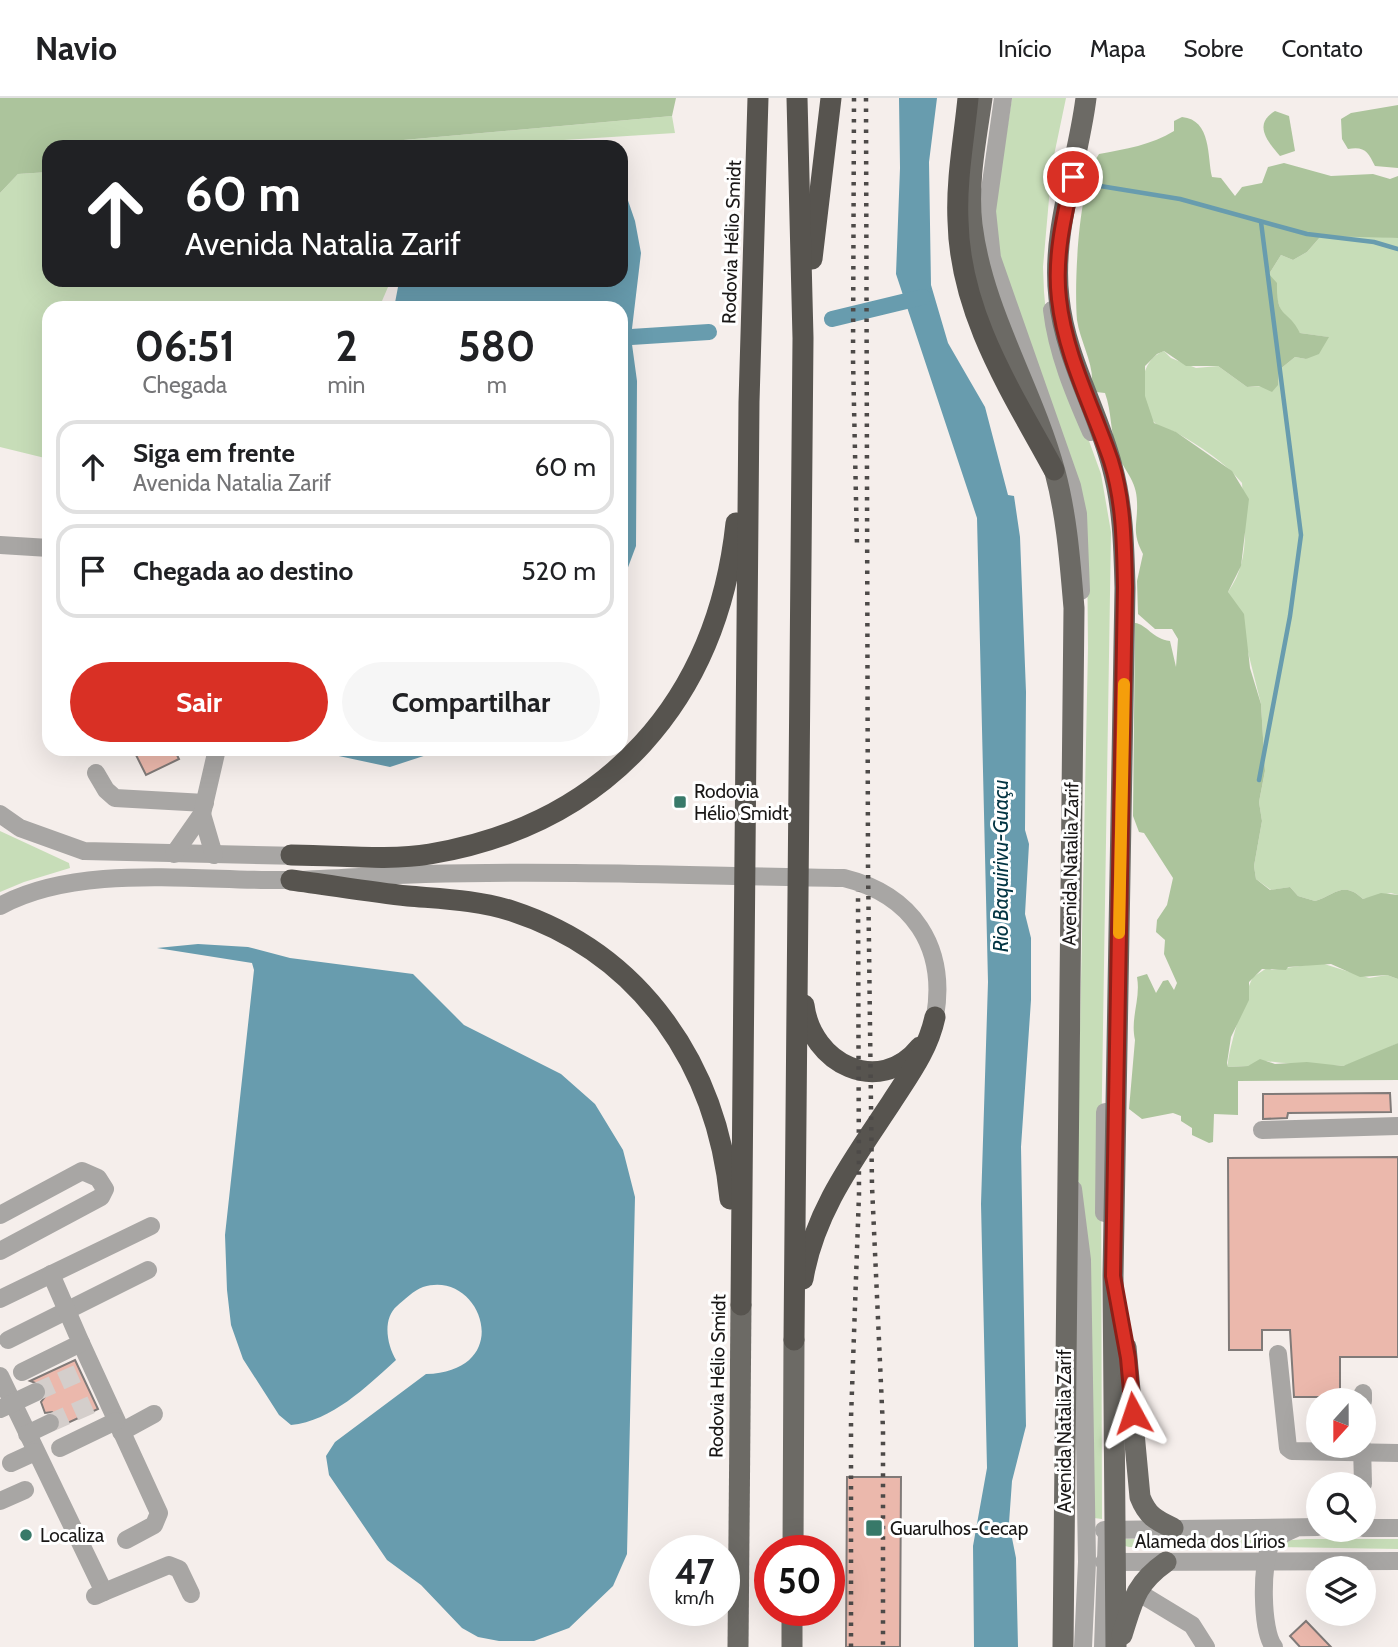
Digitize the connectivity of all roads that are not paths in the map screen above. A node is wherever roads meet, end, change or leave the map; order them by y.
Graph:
1 (758, 98) edge
2 (797, 98) edge
3 (831, 98) edge
4 (968, 98) edge
5 (982, 98) edge
6 (1003, 98) edge
7 (1078, 98) edge
8 (1086, 98) edge
9 (803, 338) junction
10 (749, 402) junction
11 (1054, 470) junction
12 (1072, 486) junction
13 (0, 545) edge
14 (42, 548) edge
15 (215, 756) edge
16 (96, 773) dead end
17 (204, 809) junction
18 (0, 814) edge
19 (174, 854) junction
20 (214, 855) junction
21 (291, 855) junction
22 (426, 874) junction
23 (291, 880) junction
24 (0, 906) edge
25 (796, 949) junction
26 (935, 1017) junction
27 (1398, 1126) edge
28 (1262, 1130) dead end
29 (0, 1215) edge
30 (151, 1226) dead end
31 (0, 1251) edge
32 (148, 1270) dead end
33 (51, 1274) junction
34 (1113, 1276) junction
35 (0, 1299) edge
36 (741, 1305) junction
37 (69, 1310) junction
38 (8, 1340) dead end
39 (794, 1340) junction
40 (81, 1343) junction
41 (1278, 1354) dead end
42 (22, 1372) dead end
43 (0, 1376) edge
44 (36, 1392) tunnel mouth
45 (6, 1406) edge
46 (154, 1414) dead end
47 (50, 1423) tunnel mouth
48 (118, 1427) junction
49 (27, 1434) junction
50 (60, 1448) dead end
51 (35, 1451) junction
52 (1376, 1451) edge
53 (1306, 1453) edge
54 (1398, 1453) edge
55 (11, 1463) dead end
56 (25, 1490) dead end
57 (0, 1501) edge
58 (1297, 1527) junction
59 (1306, 1527) edge
60 (1173, 1528) junction
61 (1376, 1528) edge
62 (1398, 1528) edge
63 (1087, 1530) junction
64 (1111, 1530) junction
65 (1063, 1531) junction
66 (793, 1535) edge
67 (126, 1540) dead end
68 (1398, 1561) edge
69 (1063, 1562) junction
70 (1102, 1562) junction
71 (1166, 1562) junction
72 (1267, 1563) junction
73 (1136, 1591) junction
74 (191, 1594) dead end
75 (792, 1626) edge
76 (738, 1647) edge
77 (792, 1647) edge
78 (1063, 1647) edge
79 (1083, 1647) edge
80 (1103, 1647) edge
81 (1117, 1647) edge
82 (1206, 1647) edge
83 (1274, 1647) edge

1 - 10 highway, Rodovia Hélio Smidt
2 - 9 highway
3 - 9 highway
4 - 11 highway
5 - 11 main road, Avenida Natalia Zarif
6 - 12 street
7 - 64 street
8 - 34 main road
9 - 25 highway
10 - 21 highway
10 - 36 highway, Rodovia Hélio Smidt
11 - 12 street
11 - 65 main road, Avenida Natalia Zarif
12 - 63 street
13 - 14 street
15 - 17 street
16 - 17 street
17 - 19 street
17 - 20 street
18 - 19 street
19 - 20 street
20 - 21 street
21 - 22 street
22 - 23 street
22 - 26 street
23 - 24 street
23 - 36 highway
25 - 26 highway
25 - 39 highway
26 - 39 highway
27 - 28 street
29 - 31 street
30 - 33 street
32 - 37 street
33 - 35 street
33 - 37 street
34 - 60 main road
34 - 64 main road
36 - 76 main road, Rodovia Hélio Smidt
37 - 38 street
37 - 40 street
39 - 66 main road
40 - 42 street
40 - 48 street
41 - 53 street
43 - 45 street
44 - 45 street
45 - 49 street
46 - 48 street
47 - 49 street
48 - 50 street
48 - 67 street
49 - 51 street
51 - 55 street
51 - 74 street
52 - 54 street
56 - 57 street
58 - 59 street, Alameda dos Lírios
58 - 60 street, Alameda dos Lírios
58 - 72 street
60 - 64 street, Alameda dos Lírios
61 - 62 street
63 - 64 street, Alameda dos Lírios
63 - 65 street, Alameda dos Lírios
63 - 70 street
64 - 70 main road
65 - 69 main road, Avenida Natalia Zarif
68 - 72 street, Alameda dos Lírios
69 - 70 street, Alameda dos Lírios
69 - 78 main road, Avenida Natalia Zarif
70 - 71 street, Alameda dos Lírios
70 - 79 street
70 - 80 street
70 - 81 main road
71 - 72 street, Alameda dos Lírios
71 - 73 main road
72 - 83 street
73 - 81 main road
73 - 82 street
75 - 77 main road

